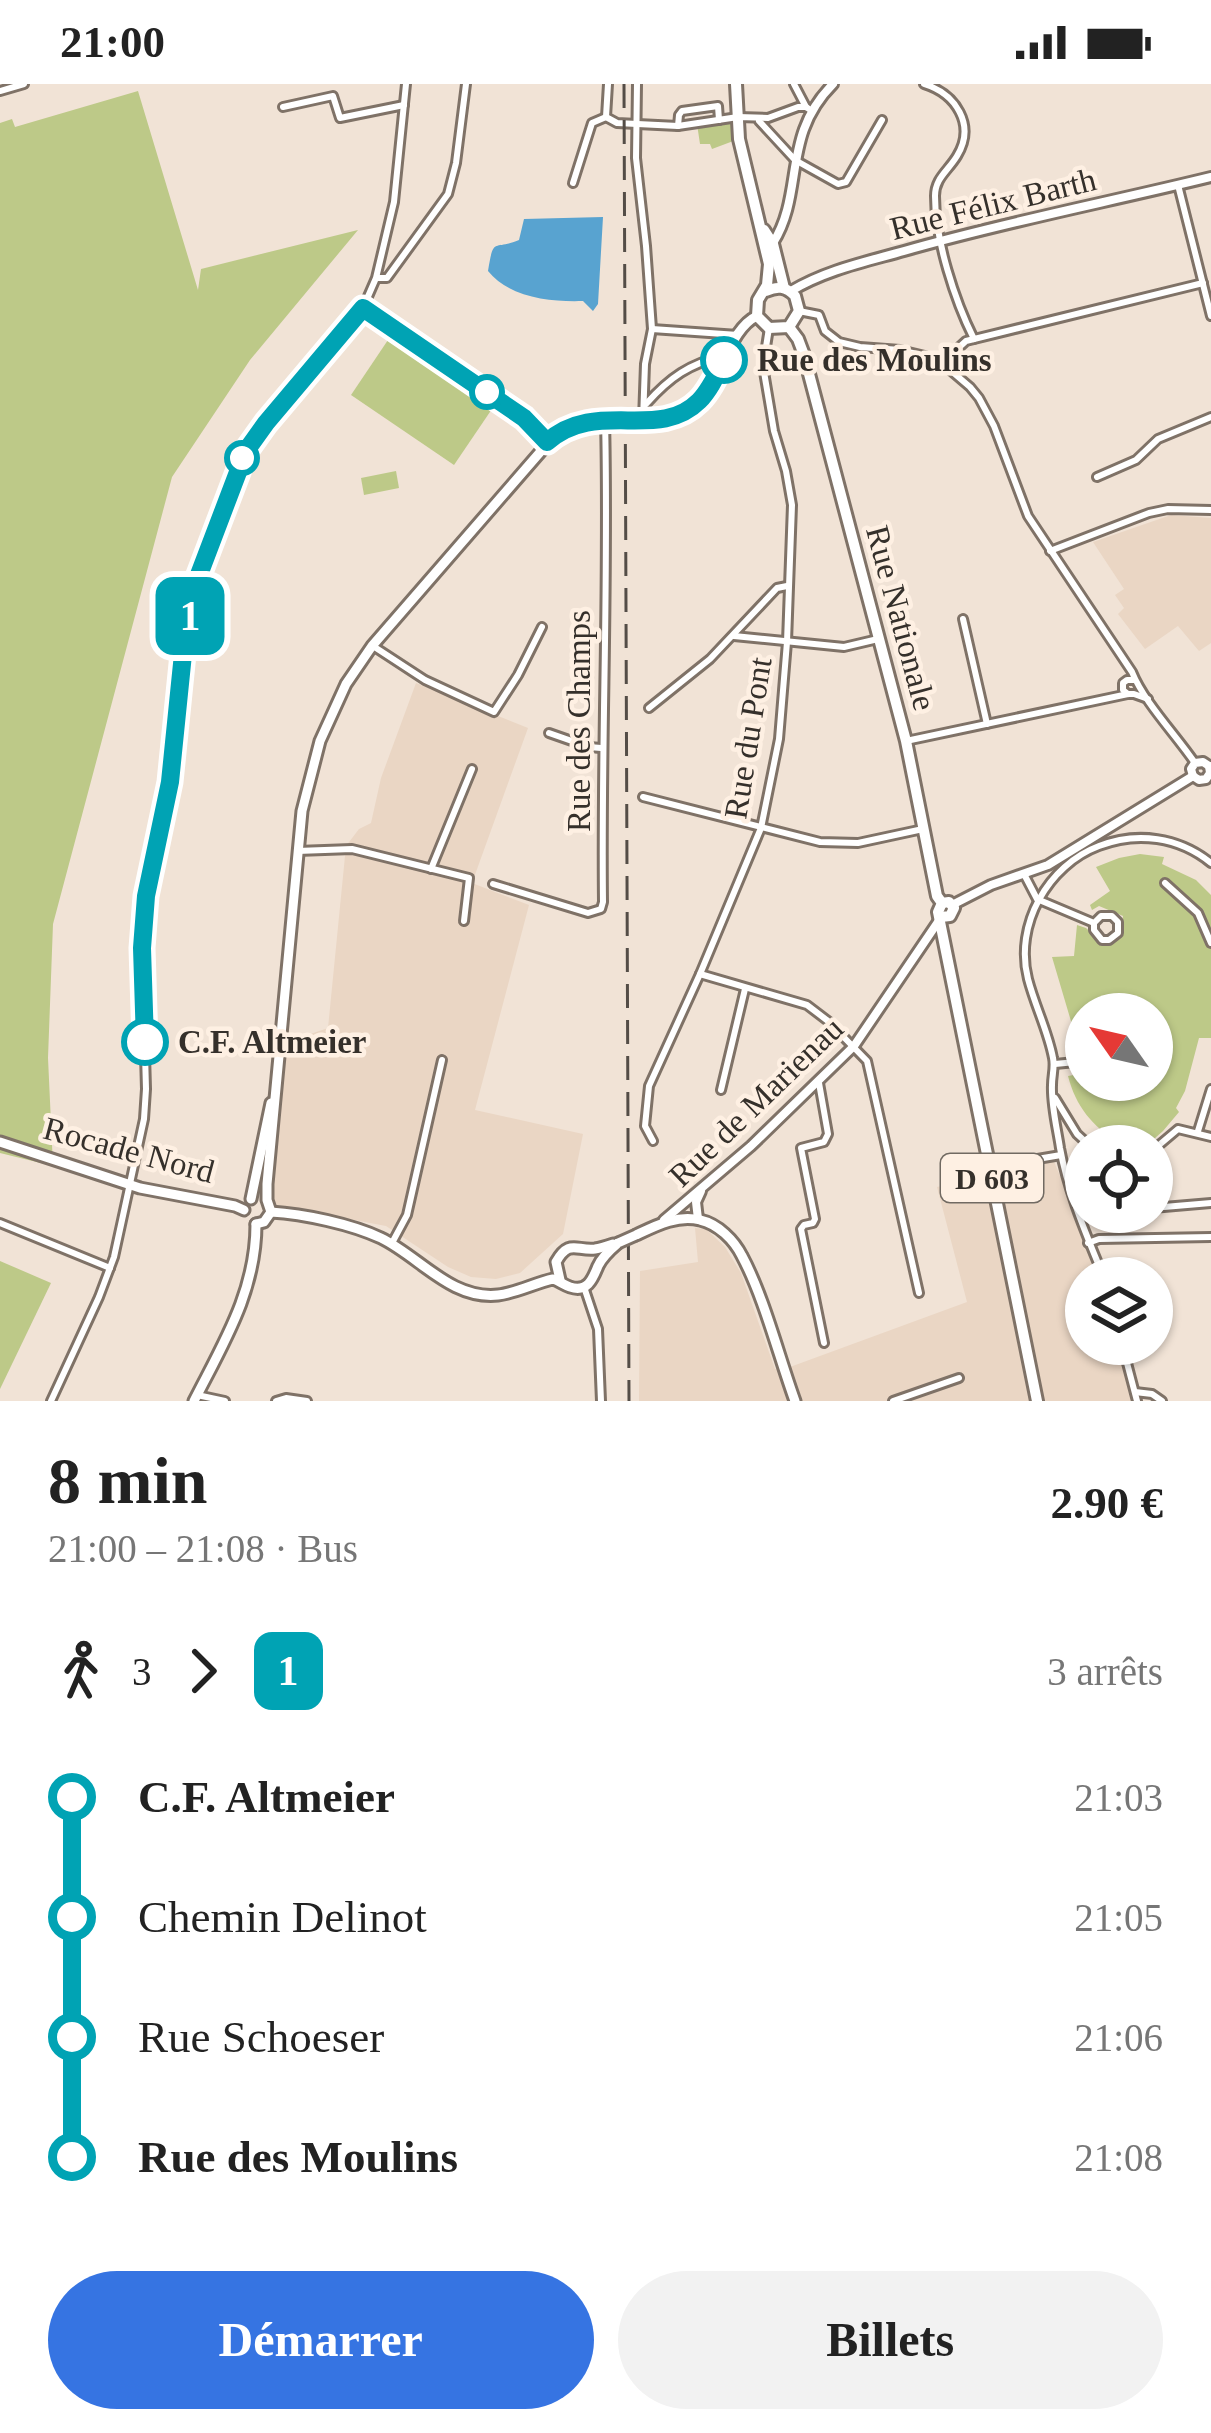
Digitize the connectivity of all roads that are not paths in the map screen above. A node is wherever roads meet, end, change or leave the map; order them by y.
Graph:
1 (24, 84) edge
2 (406, 84) edge
3 (466, 84) edge
4 (608, 84) edge
5 (637, 84) edge
6 (736, 84) edge
7 (794, 84) edge
8 (833, 84) edge
9 (924, 84) edge
10 (0, 91) edge
11 (405, 105) junction
12 (283, 107) dead end
13 (809, 109) junction
14 (606, 117) junction
15 (738, 118) junction
16 (756, 119) junction
17 (719, 120) junction
18 (882, 120) dead end
19 (636, 122) junction
20 (678, 126) junction
21 (795, 160) junction
22 (1211, 178) edge
23 (573, 183) dead end
24 (1178, 185) junction
25 (759, 222) junction
26 (940, 241) junction
27 (773, 243) junction
28 (376, 278) junction
29 (1203, 283) junction
30 (787, 290) junction
31 (766, 291) junction
32 (363, 308) junction
33 (799, 311) junction
34 (758, 316) junction
35 (1211, 316) edge
36 (789, 327) junction
37 (769, 328) junction
38 (652, 329) junction
39 (739, 335) junction
40 (974, 339) junction
41 (727, 355) junction
42 (942, 364) junction
43 (644, 406) junction
44 (1211, 417) edge
45 (605, 420) junction
46 (643, 420) junction
47 (547, 442) junction
48 (1097, 477) dead end
49 (1211, 510) edge
50 (1050, 551) junction
51 (787, 586) junction
52 (963, 619) dead end
53 (542, 627) dead end
54 (732, 635) junction
55 (878, 639) junction
56 (788, 642) junction
57 (372, 646) junction
58 (1132, 687) junction
59 (649, 709) dead end
60 (987, 724) junction
61 (549, 733) dead end
62 (906, 741) junction
63 (602, 748) junction
64 (1196, 763) junction
65 (1210, 765) edge
66 (472, 769) dead end
67 (1193, 776) junction
68 (1209, 783) edge
69 (643, 797) dead end
70 (761, 828) junction
71 (923, 829) junction
72 (298, 851) junction
73 (1211, 863) edge
74 (431, 869) junction
75 (1025, 876) junction
76 (1165, 883) dead end
77 (493, 884) dead end
78 (1037, 898) junction
79 (946, 910) junction
80 (464, 921) dead end
81 (1094, 923) junction
82 (1211, 943) edge
83 (920, 948) junction
84 (947, 955) junction
85 (700, 974) junction
86 (746, 989) junction
87 (854, 1046) junction
88 (442, 1060) dead end
89 (1065, 1063) edge
90 (1055, 1064) junction
91 (819, 1083) junction
92 (276, 1087) junction
93 (1052, 1089) junction
94 (1211, 1089) edge
95 (721, 1090) dead end
96 (1072, 1125) edge
97 (1197, 1132) junction
98 (1173, 1133) edge
99 (1211, 1137) edge
100 (653, 1141) dead end
101 (0, 1142) edge
102 (1061, 1155) junction
103 (990, 1167) junction
104 (129, 1184) junction
105 (701, 1190) junction
106 (251, 1199) junction
107 (1211, 1203) edge
108 (269, 1206) junction
109 (1173, 1206) edge
110 (244, 1210) junction
111 (698, 1219) junction
112 (0, 1223) edge
113 (256, 1223) junction
114 (658, 1225) junction
115 (1211, 1237) edge
116 (618, 1243) junction
117 (1088, 1243) junction
118 (392, 1244) junction
119 (589, 1250) junction
120 (1095, 1257) edge
121 (556, 1262) junction
122 (598, 1266) junction
123 (110, 1268) junction
124 (560, 1280) junction
125 (531, 1284) junction
126 (584, 1287) junction
127 (919, 1293) dead end
128 (824, 1343) dead end
129 (1128, 1365) edge
130 (959, 1378) dead end
131 (1136, 1396) edge
132 (196, 1398) edge
133 (51, 1401) edge
134 (225, 1401) edge
135 (276, 1401) edge
136 (307, 1401) edge
137 (601, 1401) edge
138 (795, 1401) edge
139 (893, 1401) edge
140 (1037, 1401) edge
141 (1162, 1401) edge

1 - 10 street
2 - 11 street
3 - 28 street
4 - 14 street
5 - 19 street
6 - 15 main road
7 - 13 street
8 - 13 street
9 - 26 street
11 - 12 street
11 - 28 street
13 - 16 street
13 - 21 street
14 - 19 street
14 - 23 street
15 - 16 street
15 - 17 street
15 - 25 main road
16 - 21 street
17 - 20 street
17 - 20 street
18 - 21 street
19 - 20 street
19 - 38 street
21 - 27 street
22 - 24 street, Rue Félix Barth
24 - 26 street, Rue Félix Barth
24 - 29 street
25 - 27 main road
25 - 31 main road
26 - 30 street, Rue Félix Barth
26 - 40 street
27 - 30 main road
28 - 32 street
29 - 35 street
29 - 40 street
30 - 31 main road
30 - 33 main road
31 - 34 main road
32 - 47 street
32 - 104 street
33 - 36 main road
33 - 42 street
34 - 37 main road
34 - 39 main road
36 - 37 main road
36 - 55 main road, Rue Nationale / D 603
37 - 51 street, Rue du Pont
38 - 39 street
38 - 43 street
39 - 41 main road
40 - 42 street
41 - 43 street
41 - 46 main road
42 - 50 street
43 - 46 street
44 - 48 street
45 - 46 main road
45 - 47 main road
45 - 63 street, Rue des Champs
47 - 57 main road
49 - 50 street
50 - 58 street
51 - 54 street
51 - 56 street, Rue du Pont
52 - 60 street
53 - 57 street
54 - 56 street
54 - 59 street
55 - 56 street
55 - 62 main road, Rue Nationale / D 603
56 - 70 street, Rue du Pont
57 - 72 main road
58 - 60 street
58 - 64 street
60 - 62 street
61 - 63 street, Rue des Champs
62 - 71 main road, Rue Nationale / D 603
63 - 77 street, Rue des Champs
64 - 65 street
64 - 67 street
65 - 68 street
66 - 74 street
67 - 68 street
67 - 75 street
69 - 70 street
70 - 71 street
70 - 85 street, Rue du Pont
71 - 79 main road, Rue Nationale / D 603
72 - 74 street
72 - 92 main road
73 - 78 street
74 - 80 street
75 - 78 street
75 - 79 street
76 - 82 street
78 - 81 street
78 - 90 street
79 - 83 street, Rue de Marienau
79 - 84 main road, Rue Nationale / D 603
81 - 81 street
83 - 84 street
83 - 87 street, Rue de Marienau
84 - 103 main road, Rue Nationale / D 603
85 - 86 street
85 - 100 street, Rue du Pont
86 - 87 street
86 - 95 street
87 - 91 street, Rue de Marienau
87 - 127 street
88 - 118 street
89 - 90 street
90 - 93 street
91 - 105 street, Rue de Marienau
91 - 128 street
92 - 106 main road
92 - 108 main road
93 - 96 street
93 - 102 street
94 - 97 street
97 - 98 street
97 - 99 street
101 - 104 main road, Rocade Nord
102 - 103 street
102 - 117 street
103 - 140 main road, Rue Nationale / D 603
104 - 110 main road, Rocade Nord
104 - 123 street
105 - 111 street
105 - 114 street, Rue de Marienau
106 - 108 main road
106 - 110 main road
107 - 109 street
108 - 113 main road
108 - 118 main road
110 - 113 main road
111 - 114 main road
111 - 138 main road
112 - 123 street
113 - 132 main road
114 - 116 main road, bridge
115 - 117 street
116 - 119 main road
116 - 122 main road
117 - 120 street
118 - 125 main road
119 - 121 main road
119 - 122 main road
121 - 124 main road
121 - 125 main road
122 - 126 main road
123 - 133 street
124 - 125 main road
124 - 126 main road
126 - 137 street
129 - 131 street
130 - 139 street
131 - 141 street
132 - 134 street
135 - 136 street

